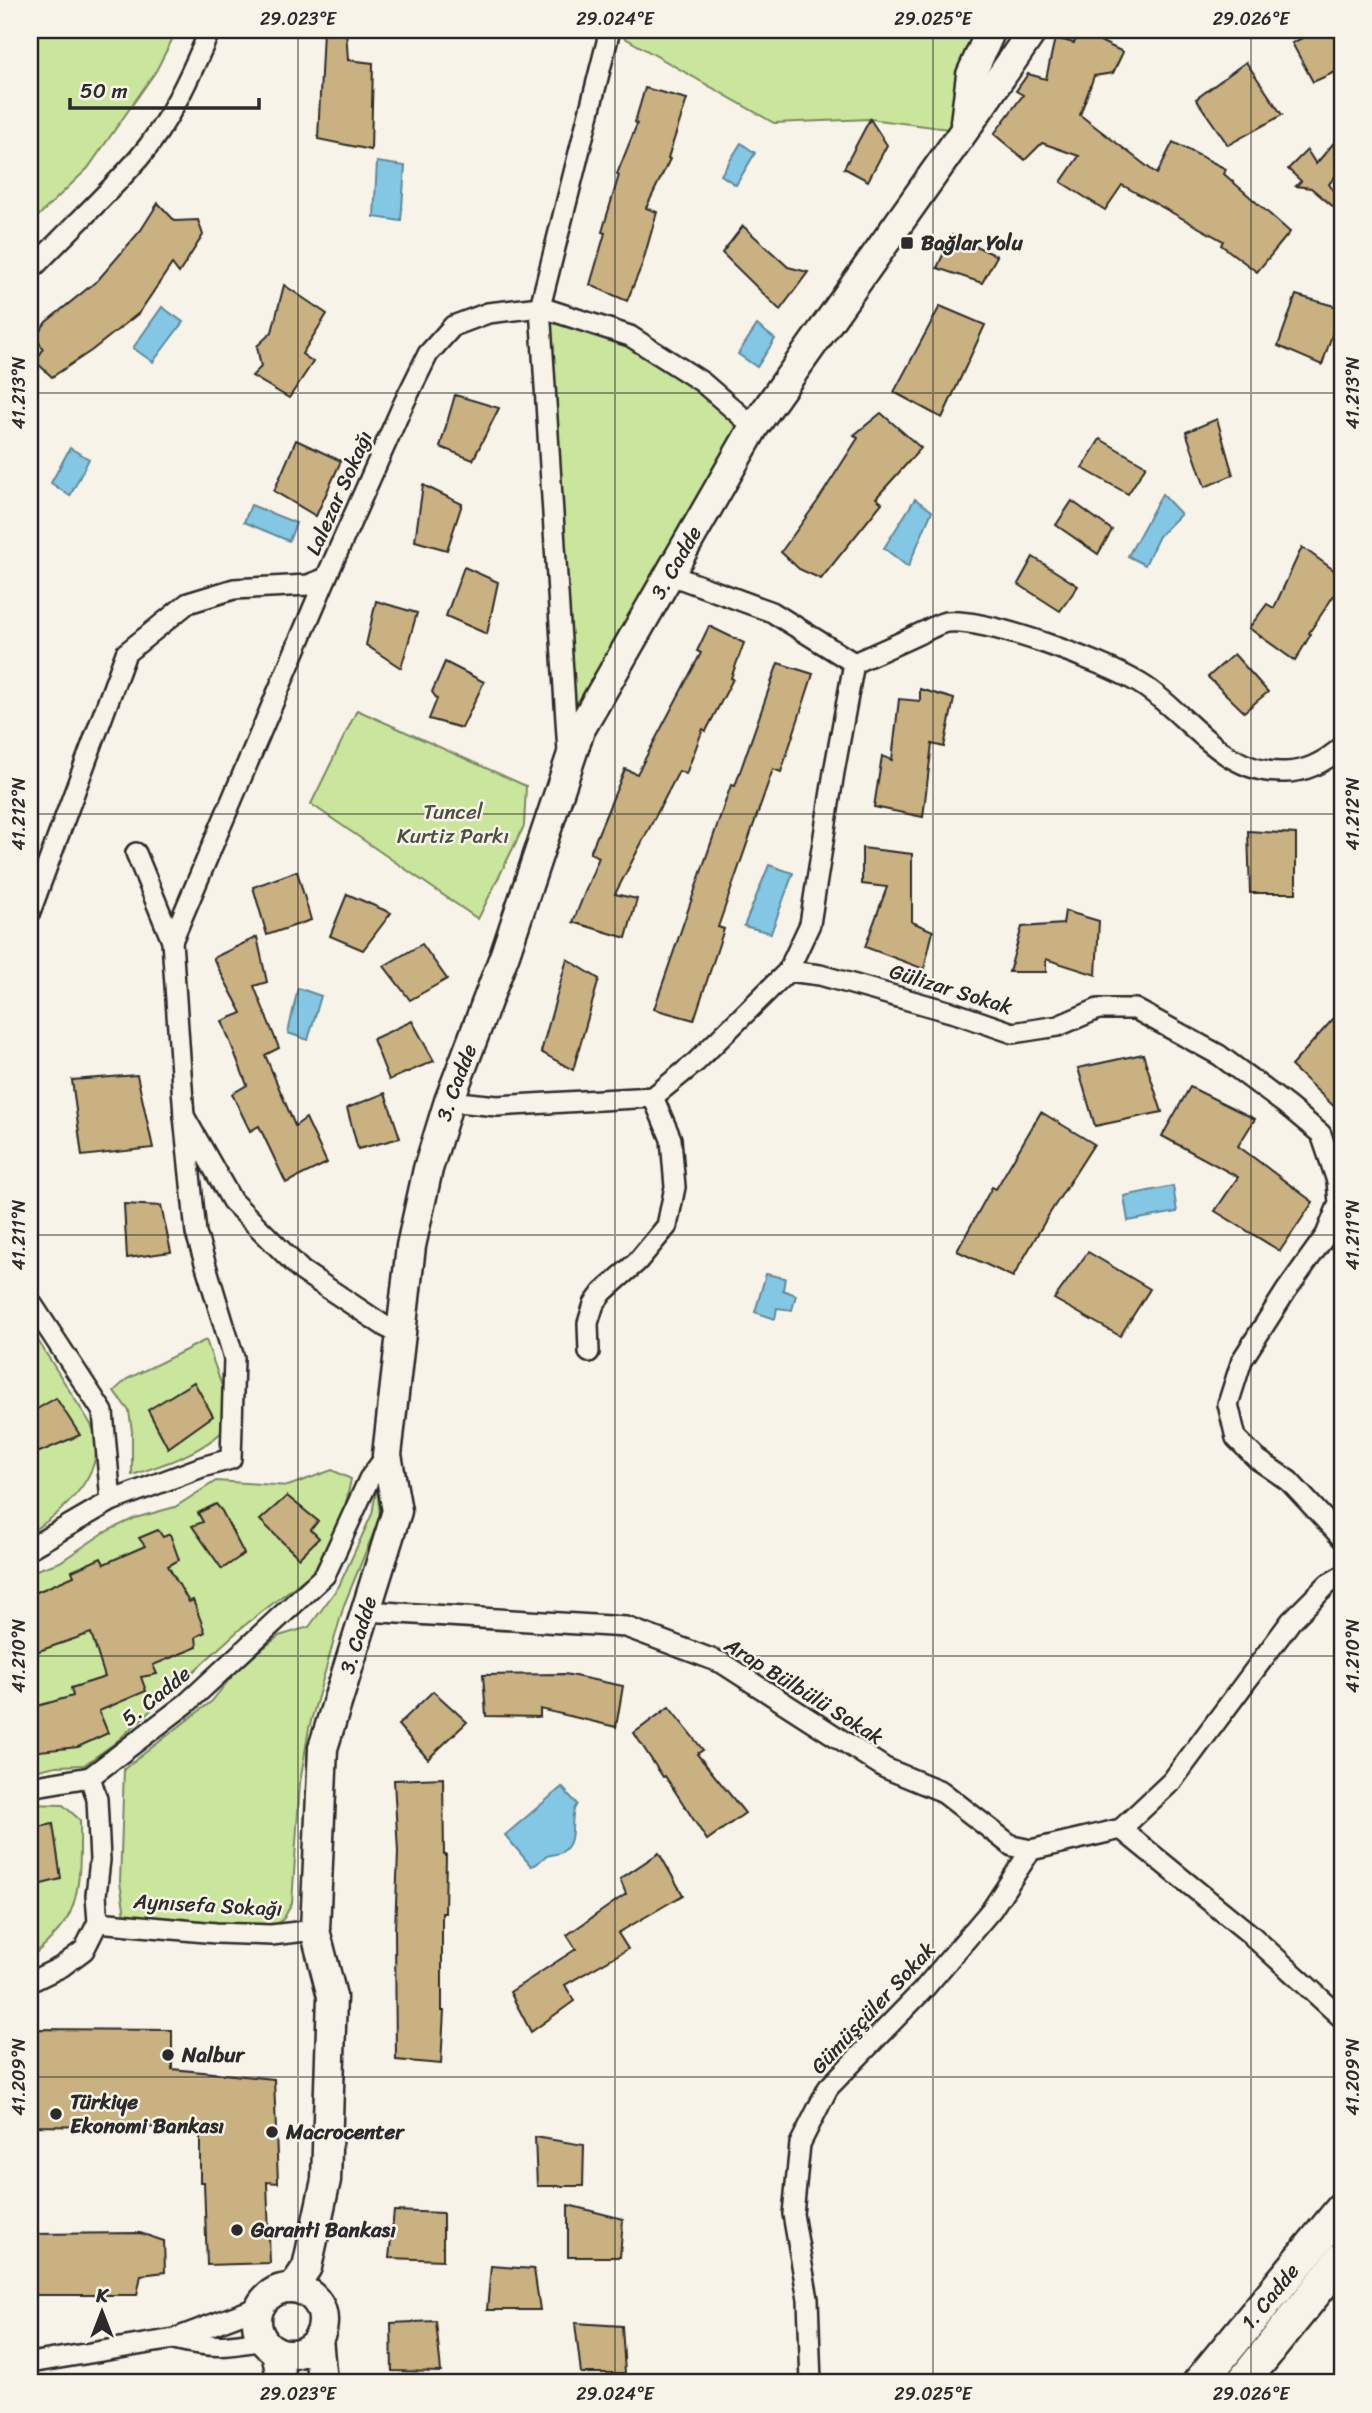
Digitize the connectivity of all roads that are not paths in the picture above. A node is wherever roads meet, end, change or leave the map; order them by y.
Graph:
1 (210, 30) edge
2 (610, 30) edge
3 (991, 30) edge
4 (1033, 30) edge
5 (964, 131) junction
6 (30, 271) edge
7 (540, 307) junction
8 (754, 427) junction
9 (668, 574) junction
10 (326, 578) junction
11 (855, 663) junction
12 (1342, 747) edge
13 (569, 764) junction
14 (136, 853) dead end
15 (30, 912) edge
16 (172, 941) junction
17 (788, 971) junction
18 (653, 1097) junction
19 (449, 1101) junction
20 (184, 1115) junction
21 (1340, 1181) edge
22 (30, 1301) edge
23 (402, 1335) junction
24 (589, 1352) dead end
25 (387, 1455) junction
26 (111, 1501) junction
27 (1342, 1538) edge
28 (30, 1548) edge
29 (1342, 1576) edge
30 (366, 1611) junction
31 (90, 1777) junction
32 (30, 1787) edge
33 (1121, 1829) junction
34 (1031, 1850) junction
35 (98, 1922) junction
36 (315, 1930) junction
37 (30, 1982) edge
38 (1342, 2018) edge
39 (1342, 2209) edge
40 (1342, 2259) edge
41 (304, 2284) junction
42 (260, 2307) junction
43 (318, 2338) junction
44 (174, 2339) junction
45 (269, 2345) junction
46 (30, 2363) edge
47 (282, 2383) edge
48 (321, 2383) edge
49 (811, 2383) edge
50 (1199, 2383) edge
51 (1242, 2383) edge

1 - 6 street
2 - 7 street
3 - 5 main road
4 - 5 main road, 3. Cadde
5 - 8 main road, 3. Cadde
7 - 8 street, Lalezar Sokağı
7 - 10 street, Lalezar Sokağı
7 - 13 street
8 - 9 main road, 3. Cadde
9 - 11 street
9 - 13 main road, 3. Cadde
10 - 15 street, Lalezar Sokağı
10 - 16 street
11 - 12 street
11 - 17 street
13 - 19 main road, 3. Cadde
14 - 16 street
16 - 20 street
17 - 18 street
17 - 21 street, Gülizar Sokak
18 - 19 street
18 - 24 street
19 - 23 main road, 3. Cadde
20 - 23 street
20 - 26 street
21 - 27 street, Gülizar Sokak
22 - 26 street
23 - 25 main road, 3. Cadde
25 - 30 main road, 3. Cadde
25 - 31 street, 5. Cadde
26 - 28 street
29 - 33 street
30 - 34 street, Arap Bülbülü Sokak
30 - 36 main road, 3. Cadde
31 - 32 street
31 - 35 street
33 - 34 street
33 - 38 street
34 - 49 street, Gümüşçüler Sokak
35 - 36 street, Aynısefa Sokağı
35 - 37 street
36 - 41 main road, 3. Cadde
39 - 50 main road, 1. Cadde
40 - 51 main road, 1. Cadde
41 - 42 main road
41 - 43 main road
42 - 44 street
42 - 45 main road
43 - 45 main road
43 - 48 main road
44 - 45 street
44 - 46 street
45 - 47 main road

